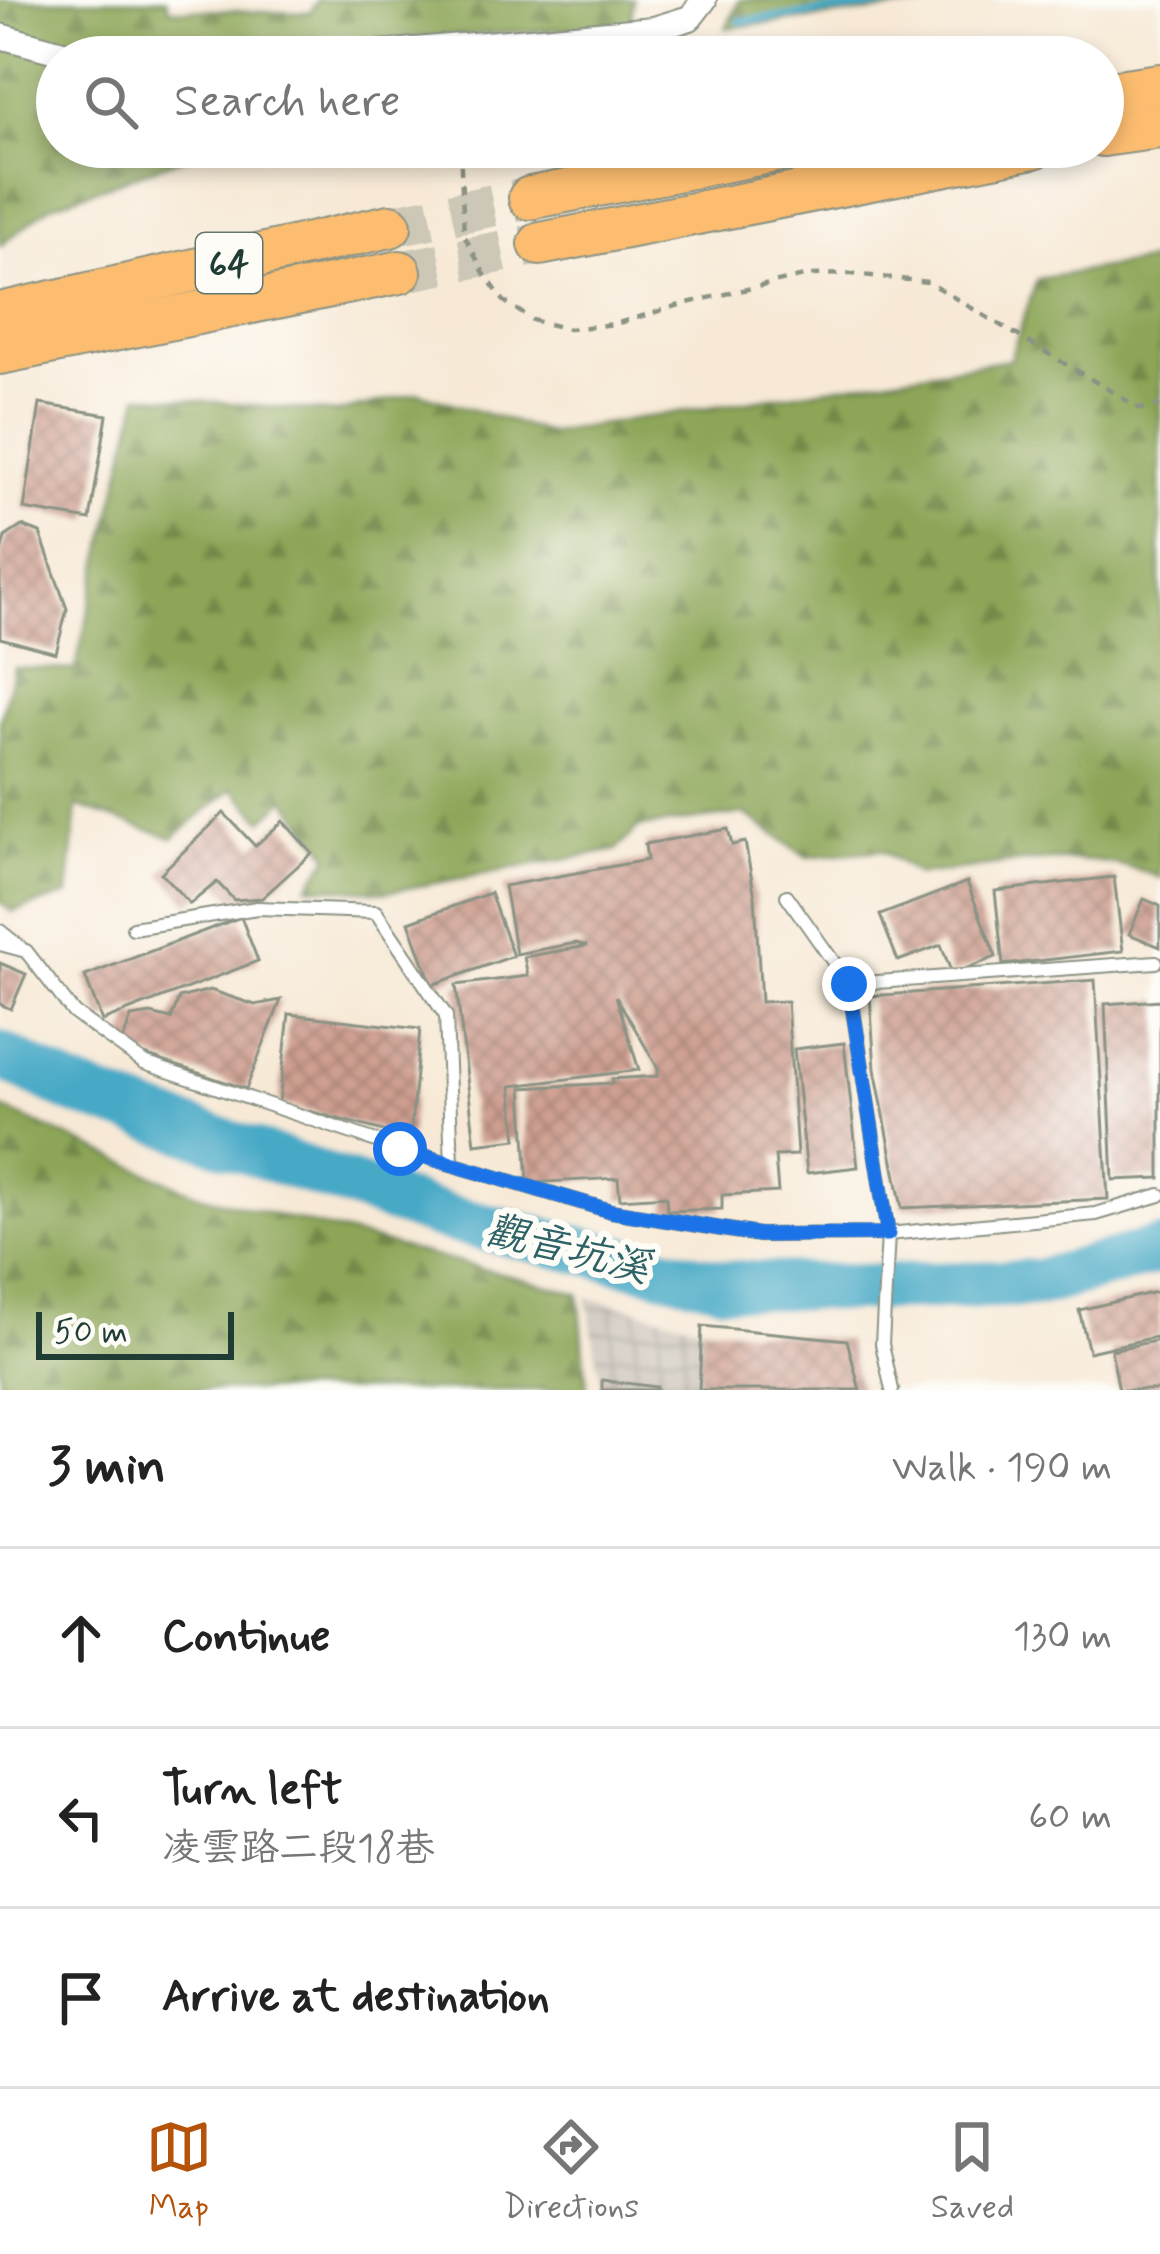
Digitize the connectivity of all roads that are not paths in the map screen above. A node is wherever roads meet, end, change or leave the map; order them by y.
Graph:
1 (704, 0) edge
2 (0, 36) edge
3 (574, 36) edge
4 (36, 47) edge
5 (1160, 85) edge
6 (1124, 90) edge
7 (1160, 127) edge
8 (1124, 132) edge
9 (686, 168) edge
10 (927, 168) edge
11 (530, 198) tunnel mouth
12 (390, 226) tunnel mouth
13 (540, 244) tunnel mouth
14 (400, 272) tunnel mouth
15 (0, 314) edge
16 (72, 320) junction
17 (0, 353) edge
18 (787, 896) dead end
19 (133, 928) dead end
20 (0, 931) edge
21 (0, 944) edge
22 (26, 951) junction
23 (1156, 962) dead end
24 (849, 984) junction
25 (452, 1164) junction
26 (1160, 1195) edge
27 (888, 1234) junction
28 (892, 1390) edge

1 - 3 street
2 - 4 street
5 - 6 highway
7 - 8 highway
9 - 11 highway
10 - 13 highway
12 - 16 highway, 64
14 - 16 highway, 64
15 - 16 highway, 64
16 - 17 highway, 64
18 - 24 lane
19 - 25 lane
20 - 22 lane
21 - 22 lane
22 - 25 lane
23 - 24 lane
24 - 27 lane
25 - 27 lane
26 - 27 lane
27 - 28 lane

